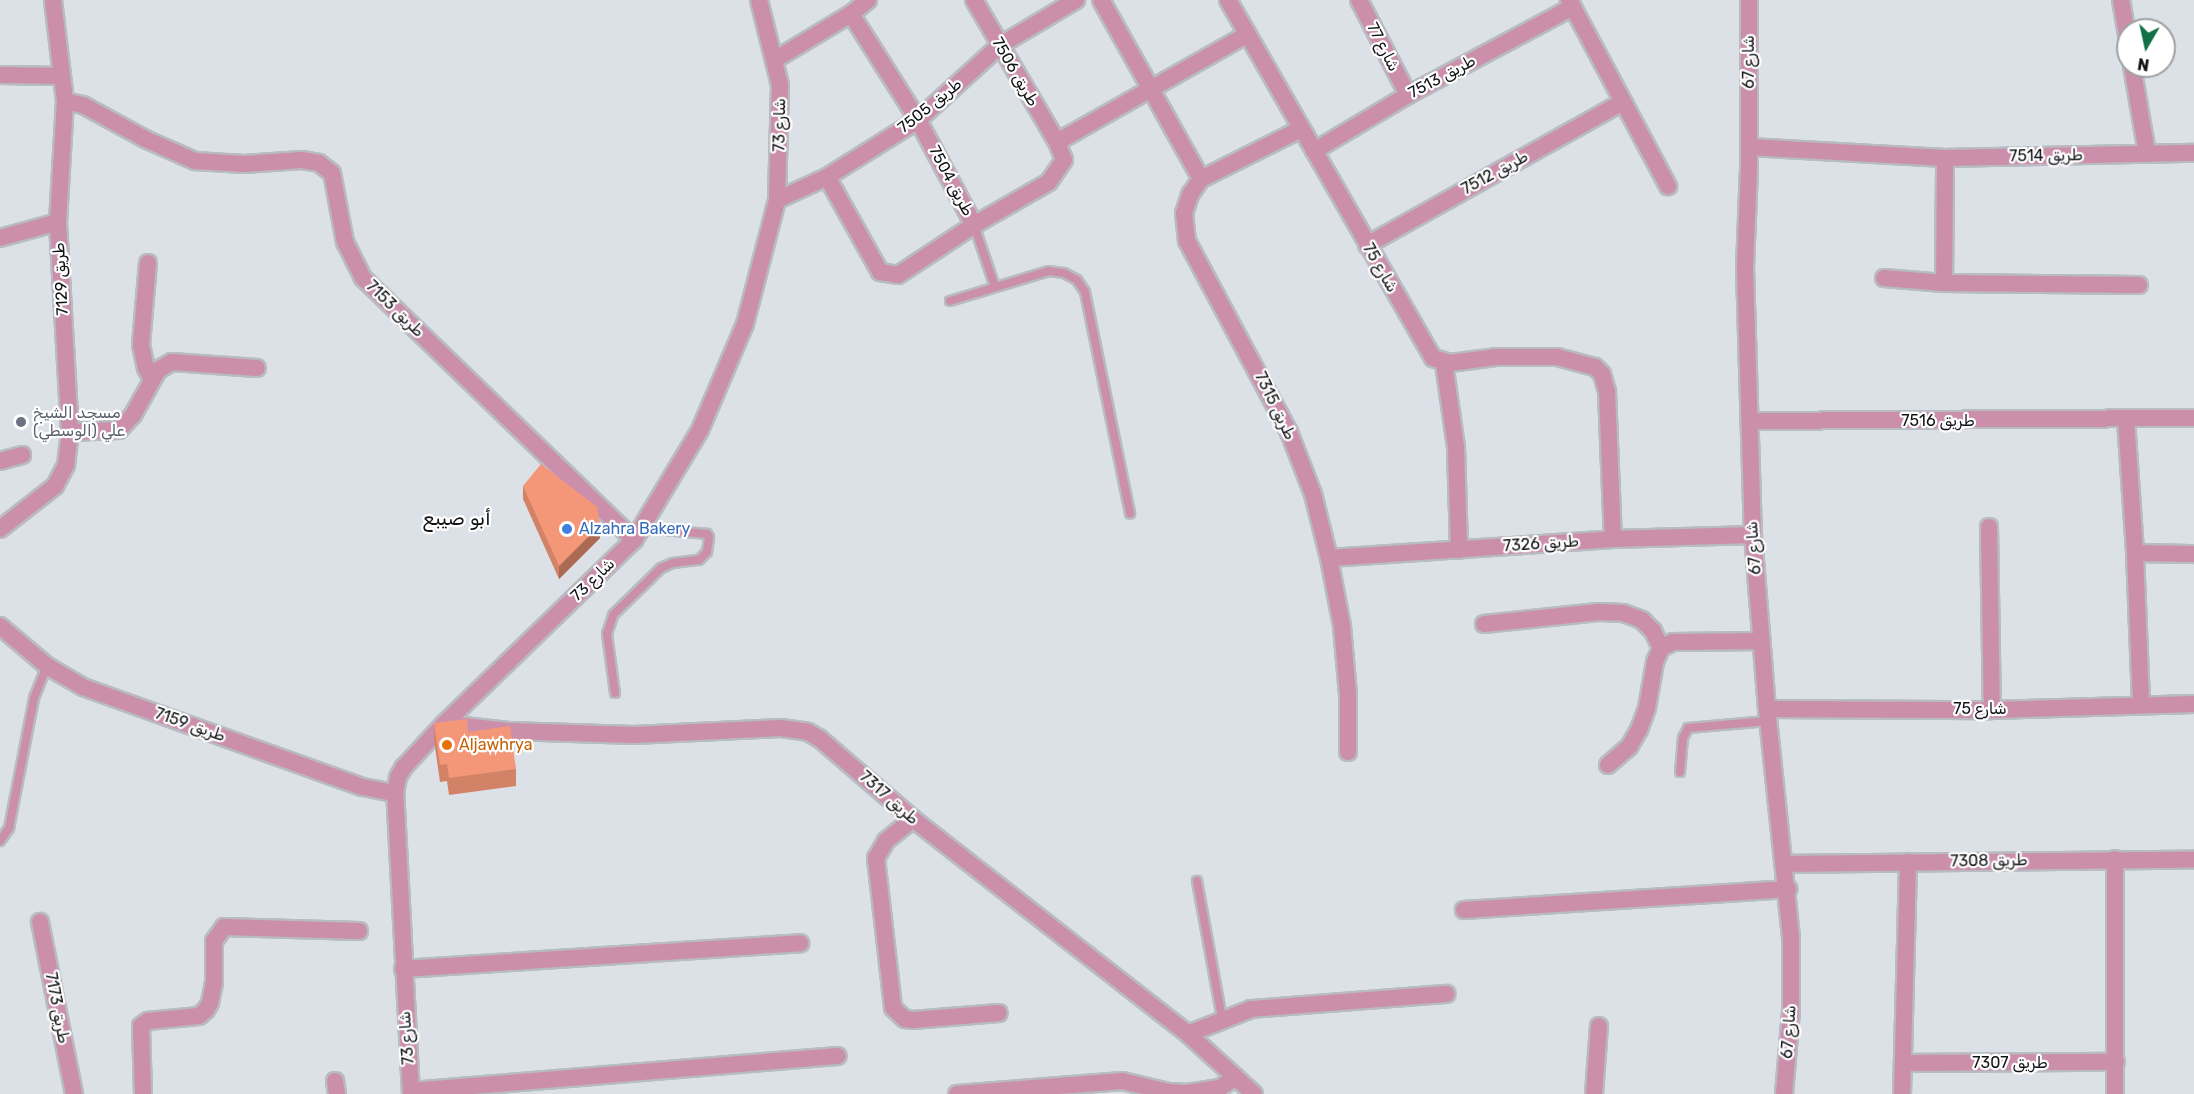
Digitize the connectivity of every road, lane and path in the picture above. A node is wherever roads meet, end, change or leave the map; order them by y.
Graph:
1 (53, 0) edge
2 (759, 0) edge
3 (974, 0) edge
4 (1076, 0) edge
5 (1101, 0) edge
6 (1228, 0) edge
7 (1359, 0) edge
8 (1749, 0) edge
9 (2121, 0) edge
10 (1571, 3) edge
11 (858, 5) edge
12 (2124, 18) edge
13 (1248, 34) junction
14 (999, 46) junction
15 (776, 59) junction
16 (0, 75) edge
17 (61, 76) junction
18 (2134, 78) edge
19 (1149, 90) junction
20 (1408, 95) junction
21 (65, 101) junction
22 (1623, 102) junction
23 (918, 120) junction
24 (1301, 129) junction
25 (1057, 142) junction
26 (1749, 147) junction
27 (1314, 151) junction
28 (2147, 153) junction
29 (2194, 153) edge
30 (1945, 158) junction
31 (827, 177) junction
32 (1201, 179) junction
33 (1668, 186) dead end
34 (777, 200) junction
35 (58, 222) junction
36 (974, 225) junction
37 (0, 238) edge
38 (1367, 245) junction
39 (148, 263) dead end
40 (1884, 278) dead end
41 (1944, 283) junction
42 (2139, 285) dead end
43 (995, 287) junction
44 (950, 301) dead end
45 (1444, 363) junction
46 (257, 368) dead end
47 (152, 379) junction
48 (2194, 418) edge
49 (2126, 420) junction
50 (1751, 422) junction
51 (70, 432) junction
52 (22, 455) dead end
53 (0, 461) edge
54 (1130, 513) dead end
55 (1989, 527) dead end
56 (0, 529) edge
57 (638, 534) junction
58 (1753, 535) junction
59 (1613, 539) junction
60 (1459, 550) junction
61 (2135, 553) junction
62 (2194, 554) edge
63 (1329, 558) junction
64 (1484, 624) dead end
65 (0, 626) edge
66 (1761, 641) junction
67 (1661, 648) junction
68 (47, 666) junction
69 (615, 693) dead end
70 (2194, 704) edge
71 (2140, 705) junction
72 (1992, 710) junction
73 (1767, 715) junction
74 (444, 723) junction
75 (1348, 752) dead end
76 (1608, 765) dead end
77 (1680, 772) dead end
78 (394, 793) junction
79 (913, 819) junction
80 (0, 841) edge
81 (2115, 859) junction
82 (2194, 860) edge
83 (1908, 862) junction
84 (1784, 864) junction
85 (1197, 881) dead end
86 (1788, 889) junction
87 (1464, 910) dead end
88 (40, 922) dead end
89 (359, 931) dead end
90 (800, 943) dead end
91 (403, 969) junction
92 (1446, 994) dead end
93 (999, 1013) dead end
94 (1222, 1019) junction
95 (1599, 1026) dead end
96 (1188, 1034) junction
97 (838, 1056) dead end
98 (2116, 1062) junction
99 (1903, 1063) junction
100 (1236, 1077) junction
101 (1010, 1091) edge
102 (411, 1092) edge
103 (74, 1094) edge
104 (143, 1094) edge
105 (957, 1094) edge
106 (1254, 1094) edge
107 (1594, 1094) edge
108 (1784, 1094) edge
109 (1902, 1094) edge
110 (2115, 1094) edge

1 - 17 street, طريق 7129
2 - 15 street, شارع 73
3 - 14 street, طريق 7506
4 - 14 street, طريق 7505
5 - 19 street
6 - 13 street, شارع 75
7 - 20 street, شارع 77
8 - 26 street, شارع 67
9 - 12 street
10 - 20 street, طريق 7513
10 - 22 street, طريق 7513
11 - 15 street
11 - 23 street, طريق 7504
13 - 19 street
13 - 24 street, شارع 75
14 - 23 street, طريق 7505
14 - 25 street, طريق 7506
15 - 34 street, شارع 73
16 - 17 street
17 - 21 street, طريق 7129
18 - 28 street
19 - 25 street
19 - 32 street
20 - 27 street, طريق 7513
21 - 35 street, طريق 7129
21 - 57 street, طريق 7153
22 - 33 street, طريق 7513
22 - 38 street, طريق 7512
23 - 31 street, طريق 7505
23 - 36 street, طريق 7504
24 - 27 street, شارع 75
24 - 32 street
25 - 36 street
26 - 30 street, طريق 7514
26 - 50 street, شارع 67
27 - 38 street, شارع 75
28 - 29 street, طريق 7514
28 - 30 street, طريق 7514
30 - 41 street
31 - 34 street, طريق 7505
31 - 36 street
32 - 63 street, طريق 7315
34 - 57 street, شارع 73
35 - 37 street
35 - 51 street, طريق 7129
36 - 43 lane
38 - 45 street, شارع 75
39 - 47 street
40 - 41 street
41 - 42 street
43 - 44 lane
43 - 54 lane
45 - 59 street
45 - 60 street
46 - 47 street
47 - 51 street
48 - 49 street, طريق 7516
49 - 50 street, طريق 7516
49 - 61 street
50 - 58 street, شارع 67
51 - 56 street, طريق 7129
52 - 53 street
55 - 72 street
57 - 69 lane
57 - 74 street, شارع 73
58 - 59 street, طريق 7326
58 - 66 street, شارع 67
59 - 60 street, طريق 7326
60 - 63 street, طريق 7326
61 - 62 street
61 - 71 street
63 - 75 street, طريق 7315
64 - 67 street
65 - 68 street, طريق 7159
66 - 67 street
66 - 73 street, شارع 67
67 - 76 street
68 - 78 street, طريق 7159
68 - 80 lane
70 - 71 street, شارع 75
71 - 72 street, شارع 75
72 - 73 street, شارع 75
73 - 77 lane
73 - 84 street, شارع 67
74 - 78 street, شارع 73
74 - 79 street, طريق 7317
78 - 91 street, شارع 73
79 - 93 street
79 - 96 street, طريق 7317
81 - 82 street, طريق 7308
81 - 83 street, طريق 7308
81 - 98 street
83 - 84 street, طريق 7308
83 - 99 street
84 - 86 street, شارع 67
85 - 94 lane
86 - 87 street
86 - 108 street, شارع 67
88 - 103 street, طريق 7173
89 - 104 street
90 - 91 street
91 - 102 street, شارع 73
92 - 94 street
94 - 96 street
95 - 107 street
96 - 100 street, طريق 7317
97 - 102 street
98 - 99 street, طريق 7307
98 - 110 street
99 - 109 street
100 - 101 street
100 - 106 street, طريق 7317
101 - 105 street

